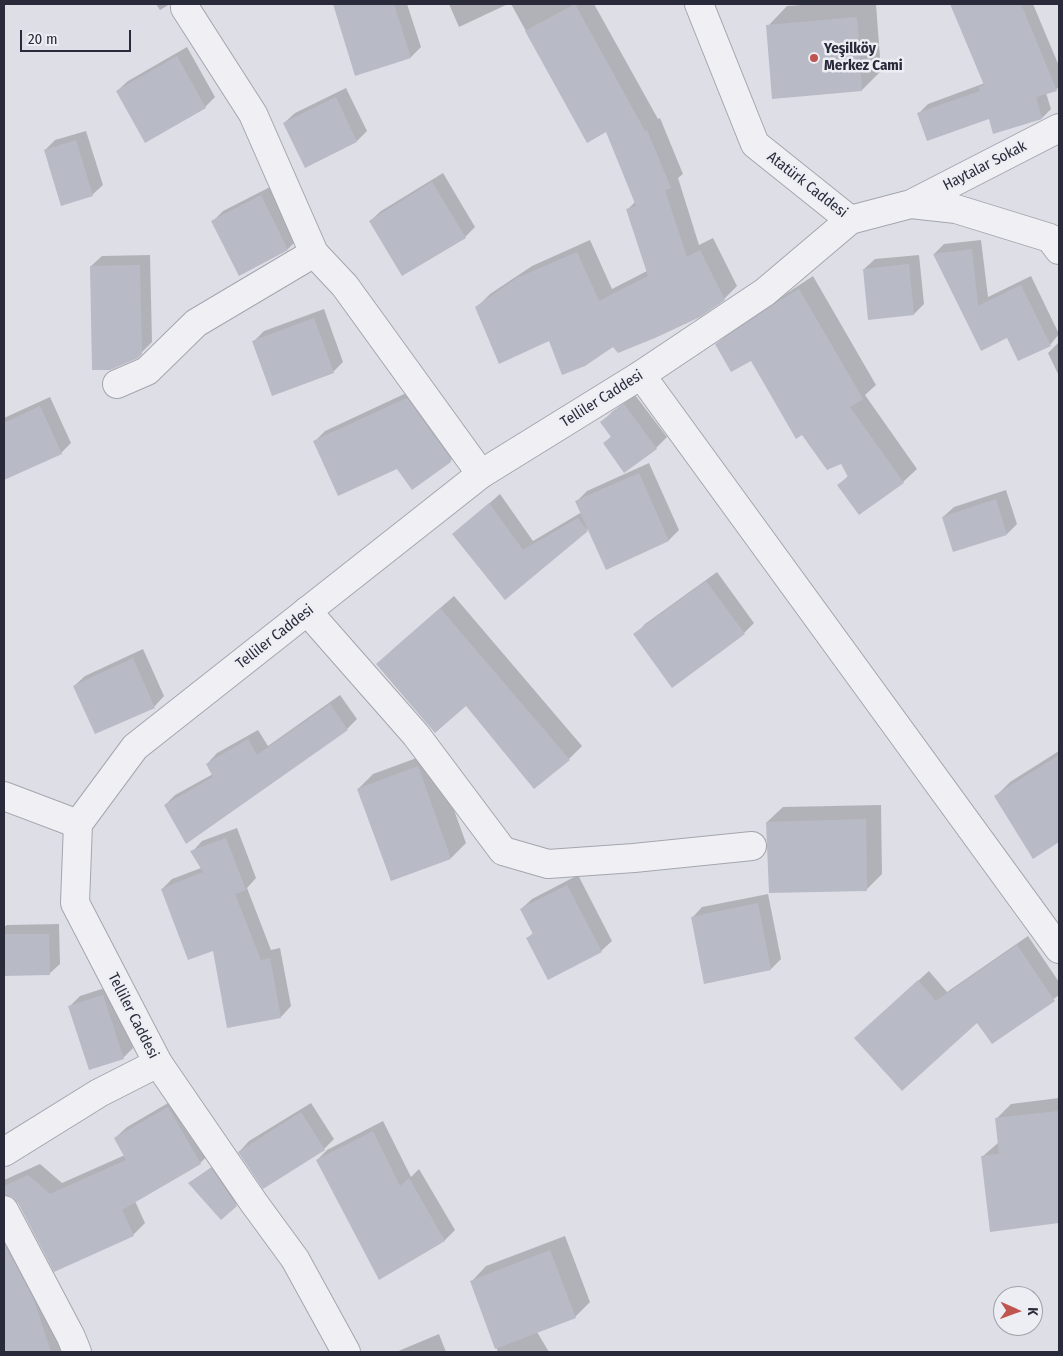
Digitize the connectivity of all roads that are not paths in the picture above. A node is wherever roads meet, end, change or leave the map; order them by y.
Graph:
1 (699, 4) edge
2 (185, 8) dead end
3 (1059, 128) edge
4 (911, 204) junction
5 (850, 220) junction
6 (1059, 250) edge
7 (314, 253) junction
8 (641, 375) junction
9 (117, 384) dead end
10 (481, 474) junction
11 (307, 611) junction
12 (4, 796) edge
13 (78, 824) junction
14 (752, 846) dead end
15 (1059, 949) edge
16 (158, 1063) junction
17 (4, 1152) edge
18 (4, 1210) edge
19 (77, 1352) edge
20 (346, 1352) edge

1 - 5 street, Atatürk Caddesi
2 - 7 street
3 - 4 street, Haytalar Sokak
4 - 5 street, Atatürk Caddesi
4 - 6 street, Atatürk Caddesi
5 - 8 street, Telliler Caddesi
7 - 9 street
7 - 10 street
8 - 10 street, Telliler Caddesi
8 - 15 street
10 - 11 street, Telliler Caddesi
11 - 13 street, Telliler Caddesi
11 - 14 street
12 - 13 street
13 - 16 street, Telliler Caddesi
16 - 17 street, Telliler Caddesi
16 - 20 street
18 - 19 street

